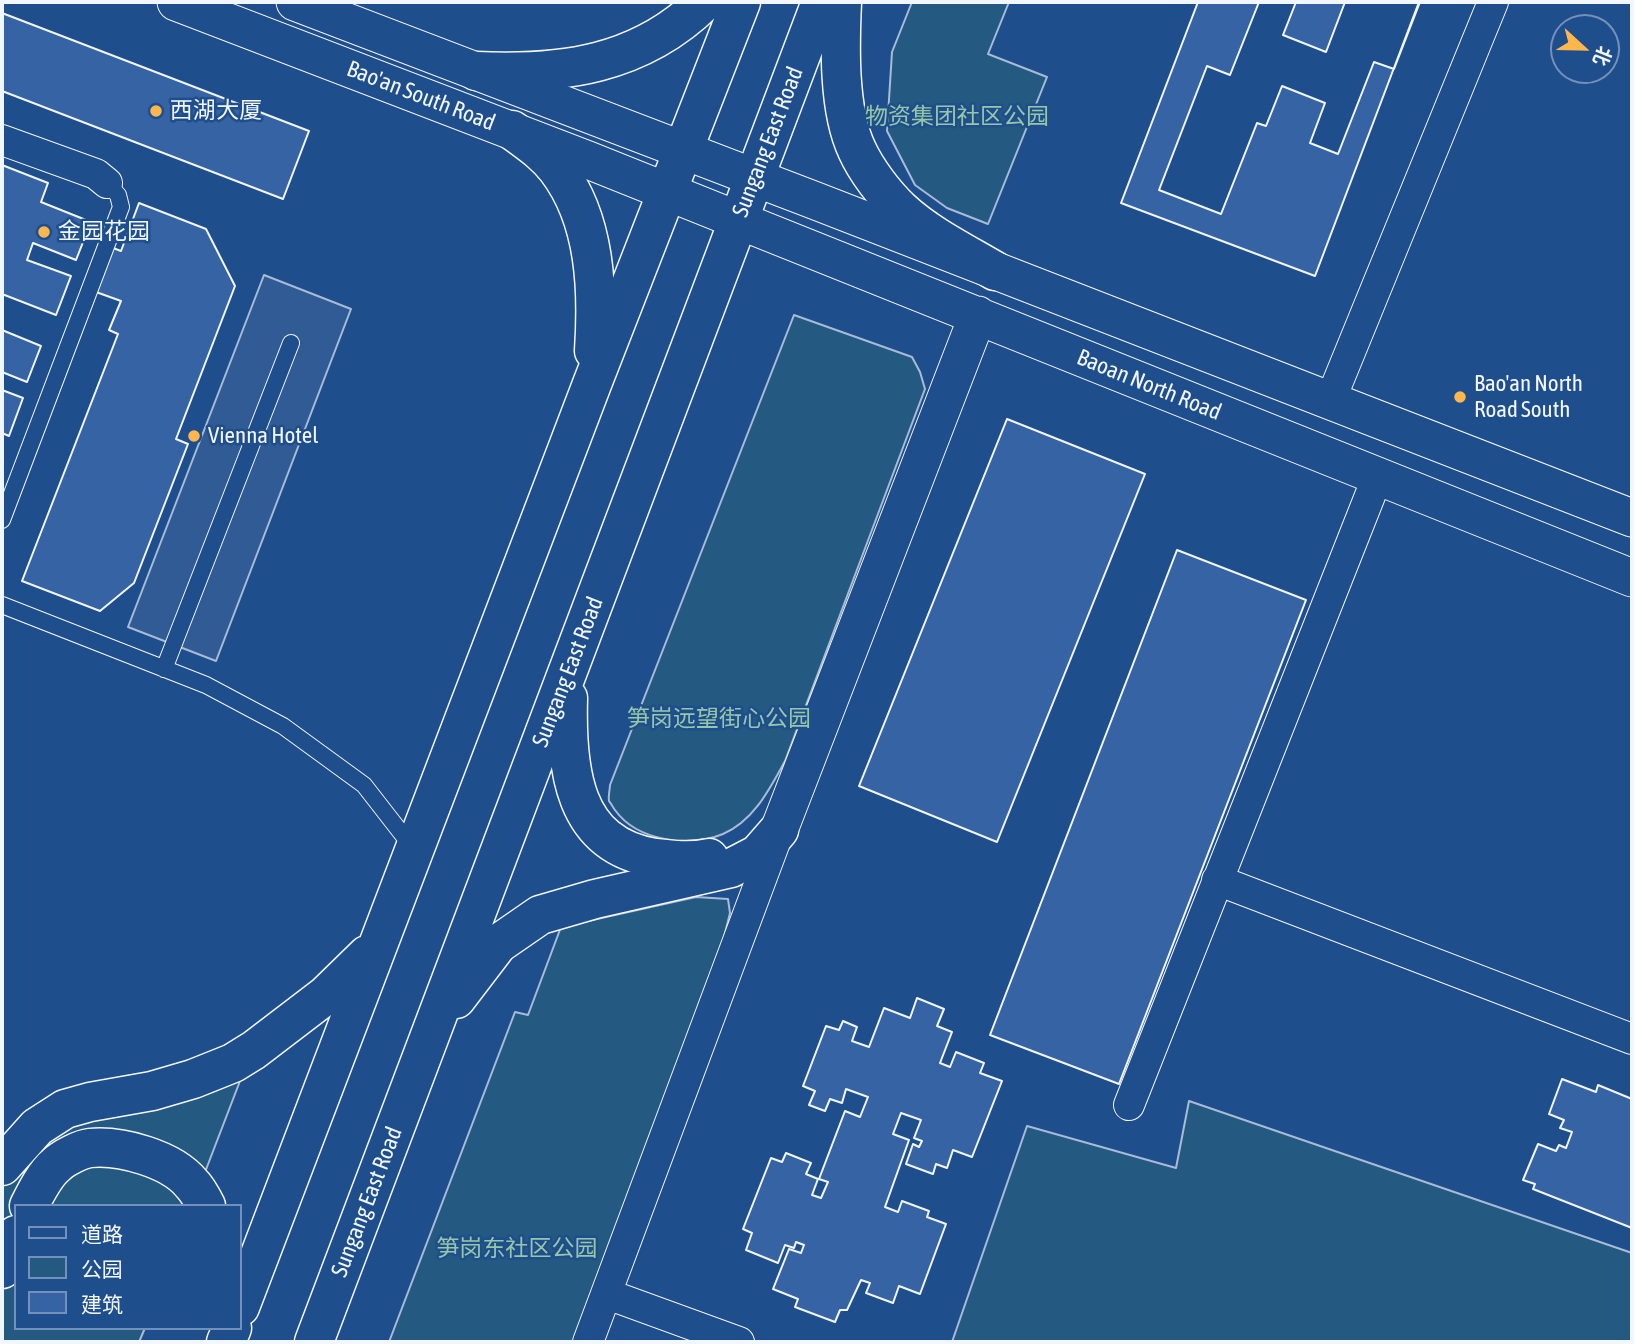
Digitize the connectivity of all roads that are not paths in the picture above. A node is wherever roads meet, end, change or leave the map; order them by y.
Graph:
1 (176, 2) edge
2 (295, 2) edge
3 (704, 2) edge
4 (741, 2) edge
5 (821, 2) edge
6 (842, 2) edge
7 (1493, 2) edge
8 (476, 71) junction
9 (512, 130) junction
10 (2, 140) edge
11 (683, 151) junction
12 (755, 178) junction
13 (107, 183) joint
14 (666, 192) junction
15 (737, 222) junction
16 (995, 271) junction
17 (978, 316) junction
18 (290, 342) dead end
19 (592, 384) junction
20 (1330, 401) junction
21 (1377, 478) junction
22 (1632, 518) edge
23 (2, 520) edge
24 (1632, 579) edge
25 (2, 605) edge
26 (164, 669) junction
27 (568, 672) junction
28 (779, 830) junction
29 (413, 848) junction
30 (1217, 880) junction
31 (376, 946) junction
32 (431, 1031) junction
33 (1632, 1039) edge
34 (1129, 1105) dead end
35 (2, 1167) edge
36 (30, 1204) edge
37 (205, 1204) edge
38 (14, 1240) edge
39 (2, 1269) edge
40 (607, 1294) junction
41 (242, 1302) edge
42 (314, 1342) edge
43 (588, 1342) edge
44 (739, 1342) edge

1 - 9 street, Bao'an South Road
2 - 8 street, Bao'an South Road
3 - 8 main road
4 - 11 main road
5 - 12 main road, Sungang East Road
6 - 16 main road
7 - 20 street
8 - 11 street, Bao'an South Road
9 - 14 street, Bao'an South Road
9 - 19 main road
10 - 13 street
11 - 12 street
11 - 14 main road
12 - 15 main road, Sungang East Road
12 - 16 street
13 - 23 lane
14 - 15 street, Baoan North Road
14 - 19 main road
15 - 17 street, Baoan North Road
15 - 27 main road, Sungang East Road
16 - 20 street
17 - 21 street, Baoan North Road
17 - 28 street
18 - 26 lane
19 - 29 main road
20 - 22 street
21 - 24 street, Baoan North Road
21 - 30 street
25 - 26 lane
26 - 29 lane
27 - 28 main road
27 - 32 main road, Sungang East Road
28 - 32 main road
28 - 40 street
29 - 31 main road
30 - 33 street
30 - 34 street
31 - 35 main road
31 - 41 main road
32 - 42 main road, Sungang East Road
36 - 37 main road
38 - 39 main road
40 - 43 street
40 - 44 street

